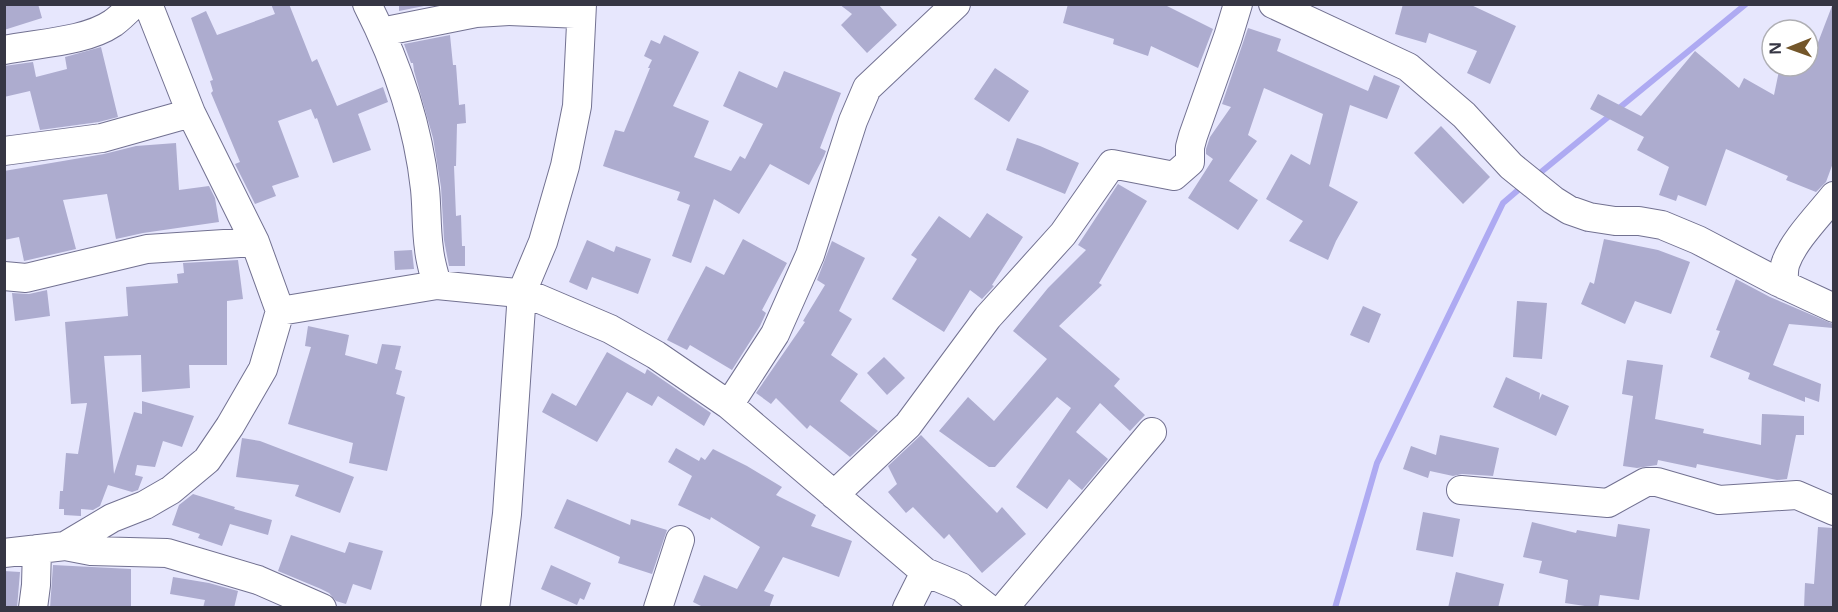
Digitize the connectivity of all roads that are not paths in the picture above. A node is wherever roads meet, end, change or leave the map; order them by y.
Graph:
1 (134, 4) edge
2 (148, 4) edge
3 (367, 4) edge
4 (956, 4) edge
5 (1238, 4) edge
6 (1273, 4) edge
7 (581, 9) edge
8 (381, 32) junction
9 (4, 50) edge
10 (191, 112) junction
11 (4, 151) edge
12 (1833, 196) edge
13 (255, 242) junction
14 (4, 276) edge
15 (436, 285) junction
16 (1784, 285) junction
17 (522, 292) junction
18 (1833, 308) edge
19 (280, 311) junction
20 (729, 405) junction
21 (1152, 432) dead end
22 (1461, 490) dead end
23 (834, 495) junction
24 (1833, 511) edge
25 (680, 540) dead end
26 (65, 546) junction
27 (37, 549) junction
28 (4, 553) edge
29 (925, 572) junction
30 (33, 608) edge
31 (322, 608) edge
32 (495, 608) edge
33 (658, 608) edge
34 (906, 608) edge
35 (988, 608) edge
36 (1004, 608) edge

1 - 9 street
2 - 10 street
3 - 8 street
4 - 20 street
5 - 23 street
6 - 16 street
7 - 8 street
7 - 17 street
8 - 15 street
10 - 11 street
10 - 13 street
12 - 16 street
13 - 14 street
13 - 19 street
15 - 17 street
15 - 19 street
16 - 18 street
17 - 20 street
17 - 32 street
19 - 26 street
20 - 23 street
21 - 36 street
22 - 24 street
23 - 29 street
25 - 33 street
26 - 27 street
26 - 31 street
27 - 28 street
27 - 30 street
29 - 34 street
29 - 35 street

